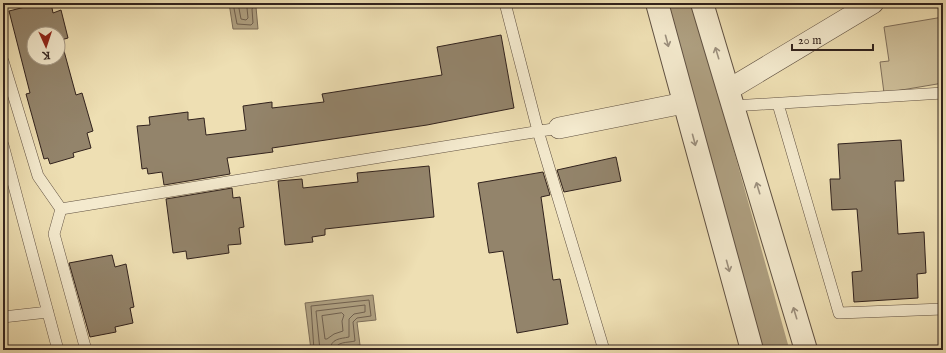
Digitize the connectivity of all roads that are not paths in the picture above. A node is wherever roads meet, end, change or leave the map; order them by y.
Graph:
1 (505, 3) edge
2 (657, 3) edge
3 (702, 3) edge
4 (872, 3) edge
5 (3, 62) edge
6 (943, 93) edge
7 (730, 98) junction
8 (684, 103) junction
9 (778, 104) junction
10 (559, 128) joint
11 (538, 131) junction
12 (3, 145) edge
13 (61, 209) junction
14 (943, 309) edge
15 (48, 312) junction
16 (3, 317) edge
17 (58, 350) edge
18 (86, 350) edge
19 (604, 350) edge
20 (752, 350) edge
21 (806, 350) edge

1 - 11 lane
2 -> 8 street
7 -> 3 street
4 - 7 street
5 - 13 lane
6 - 9 lane
7 - 9 lane
21 -> 7 street
8 - 10 street
8 -> 20 street
9 - 14 lane
10 - 11 lane
11 - 13 lane
11 - 19 lane
12 - 15 lane
13 - 18 lane
15 - 16 lane
15 - 17 lane

